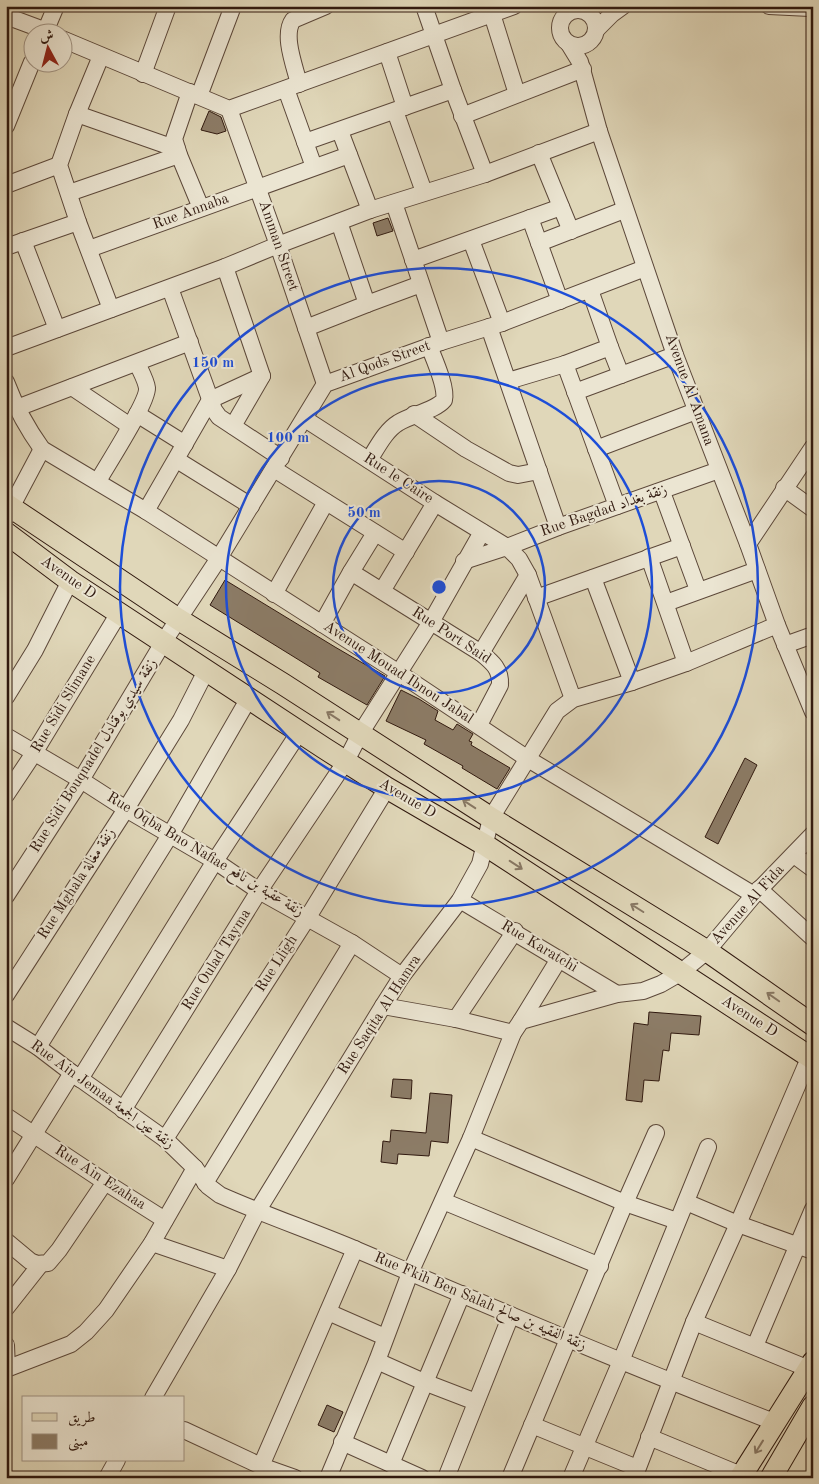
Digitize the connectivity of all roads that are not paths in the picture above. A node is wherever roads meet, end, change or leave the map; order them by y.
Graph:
1 (56, 6) edge
2 (232, 6) edge
3 (424, 6) edge
4 (514, 6) edge
5 (768, 6) edge
6 (163, 8) edge
7 (317, 8) edge
8 (810, 8) edge
9 (617, 10) edge
10 (569, 11) edge
11 (492, 14) junction
12 (6, 16) edge
13 (22, 22) edge
14 (50, 22) edge
15 (434, 36) junction
16 (592, 36) junction
17 (72, 43) edge
18 (569, 44) junction
19 (387, 52) junction
20 (101, 56) junction
21 (581, 66) junction
22 (28, 72) edge
23 (143, 74) junction
24 (292, 87) junction
25 (453, 90) junction
26 (194, 94) junction
27 (517, 94) junction
28 (229, 109) junction
29 (400, 109) junction
30 (77, 114) junction
31 (462, 116) junction
32 (6, 126) edge
33 (340, 131) junction
34 (599, 131) junction
35 (305, 142) junction
36 (178, 152) junction
37 (539, 153) junction
38 (349, 156) junction
39 (59, 165) junction
40 (314, 167) junction
41 (485, 174) junction
42 (6, 185) edge
43 (258, 188) junction
44 (424, 192) junction
45 (69, 193) junction
46 (394, 203) junction
47 (561, 207) junction
48 (201, 208) junction
49 (370, 210) junction
50 (624, 210) junction
51 (530, 218) junction
52 (78, 222) junction
53 (339, 222) junction
54 (571, 231) junction
55 (471, 240) junction
56 (23, 241) junction
57 (539, 243) junction
58 (278, 245) junction
59 (6, 247) edge
60 (89, 249) junction
61 (413, 260) junction
62 (225, 268) junction
63 (645, 268) junction
64 (421, 284) junction
65 (170, 288) junction
66 (590, 290) junction
67 (560, 302) junction
68 (367, 304) junction
69 (111, 309) junction
70 (496, 325) junction
71 (306, 328) junction
72 (57, 329) junction
73 (190, 342) junction
74 (435, 344) junction
75 (610, 347) junction
76 (6, 348) edge
77 (675, 355) junction
78 (137, 363) junction
79 (565, 364) junction
80 (621, 375) junction
81 (262, 376) junction
82 (6, 382) edge
83 (508, 382) junction
84 (325, 384) junction
85 (72, 387) junction
86 (575, 392) junction
87 (210, 400) junction
88 (17, 408) junction
89 (696, 411) junction
90 (414, 414) junction
91 (305, 418) junction
92 (133, 420) junction
93 (233, 426) junction
94 (186, 444) junction
95 (813, 447) edge
96 (42, 449) junction
97 (596, 449) junction
98 (176, 460) junction
99 (369, 460) junction
100 (277, 464) junction
101 (718, 470) junction
102 (539, 471) junction
103 (98, 481) junction
104 (784, 488) junction
105 (662, 492) junction
106 (326, 502) junction
107 (435, 503) junction
108 (251, 506) junction
109 (617, 506) junction
110 (8, 509) edge
111 (813, 509) edge
112 (146, 511) junction
113 (558, 526) junction
114 (6, 533) edge
115 (375, 533) junction
116 (486, 535) junction
117 (748, 544) junction
118 (682, 546) junction
119 (507, 547) junction
120 (406, 552) junction
121 (649, 557) junction
122 (219, 558) junction
123 (464, 561) junction
124 (757, 570) junction
125 (350, 572) junction
126 (528, 575) junction
127 (593, 578) junction
128 (70, 580) junction
129 (698, 590) junction
130 (382, 591) junction
131 (274, 594) junction
132 (536, 598) junction
133 (666, 603) junction
134 (119, 613) junction
135 (178, 619) junction
136 (431, 622) junction
137 (322, 624) junction
138 (777, 625) junction
139 (813, 635) edge
140 (164, 641) junction
141 (785, 645) junction
142 (481, 653) junction
143 (686, 663) junction
144 (206, 669) junction
145 (399, 673) junction
146 (632, 682) junction
147 (6, 697) edge
148 (249, 698) junction
149 (573, 699) junction
150 (813, 712) edge
151 (479, 725) junction
152 (300, 731) junction
153 (360, 734) junction
154 (6, 736) edge
155 (34, 753) junction
156 (528, 758) junction
157 (346, 761) junction
158 (81, 780) junction
159 (387, 788) junction
160 (6, 795) edge
161 (126, 809) junction
162 (491, 818) junction
163 (170, 834) junction
164 (813, 834) edge
165 (485, 845) junction
166 (794, 855) junction
167 (215, 861) junction
168 (813, 869) edge
169 (260, 891) junction
170 (757, 892) junction
171 (6, 896) edge
172 (460, 900) junction
173 (308, 916) junction
174 (515, 931) junction
175 (813, 938) edge
176 (352, 943) junction
177 (707, 951) junction
178 (559, 959) junction
179 (680, 973) junction
180 (402, 976) junction
181 (6, 994) edge
182 (617, 994) junction
183 (383, 1006) junction
184 (456, 1019) junction
185 (6, 1026) edge
186 (813, 1026) edge
187 (517, 1027) junction
188 (38, 1047) junction
189 (811, 1057) edge
190 (76, 1076) junction
191 (123, 1110) junction
192 (6, 1116) edge
193 (656, 1133) dead end
194 (35, 1135) junction
195 (471, 1138) junction
196 (165, 1139) junction
197 (708, 1147) dead end
198 (195, 1168) junction
199 (6, 1179) edge
200 (105, 1182) junction
201 (205, 1183) junction
202 (443, 1201) junction
203 (686, 1202) junction
204 (625, 1203) junction
205 (813, 1209) edge
206 (258, 1210) junction
207 (165, 1220) junction
208 (677, 1221) junction
209 (738, 1224) junction
210 (6, 1241) edge
211 (152, 1242) junction
212 (797, 1245) junction
213 (355, 1249) junction
214 (813, 1251) edge
215 (40, 1265) junction
216 (600, 1266) junction
217 (228, 1269) junction
218 (410, 1272) junction
219 (462, 1294) junction
220 (6, 1308) edge
221 (328, 1312) junction
222 (511, 1315) junction
223 (694, 1322) junction
224 (386, 1337) junction
225 (568, 1338) junction
226 (6, 1344) edge
227 (755, 1346) junction
228 (376, 1360) junction
229 (621, 1361) junction
230 (811, 1365) edge
231 (7, 1369) edge
232 (424, 1382) junction
233 (670, 1382) junction
234 (154, 1396) edge
235 (476, 1402) junction
236 (811, 1414) edge
237 (774, 1422) junction
238 (532, 1425) junction
239 (185, 1430) edge
240 (649, 1437) junction
241 (342, 1442) junction
242 (584, 1446) junction
243 (116, 1462) edge
244 (391, 1464) junction
245 (261, 1466) junction
246 (636, 1473) edge
247 (741, 1477) edge
248 (108, 1478) edge
249 (295, 1478) edge
250 (328, 1478) edge
251 (422, 1478) edge
252 (446, 1478) edge
253 (510, 1478) edge
254 (570, 1478) edge
255 (772, 1478) edge

1 - 14 street
2 - 26 street
3 - 15 street
4 - 11 street
5 - 8 street
6 - 23 street
7 - 24 street
9 - 10 street
9 - 16 street
10 - 16 street
10 - 18 street, Avenue Al Amana
11 - 15 street
11 - 27 street
12 - 13 street
15 - 19 street
15 - 25 street
16 - 18 street
16 - 21 street
17 - 20 street
18 - 21 street, Avenue Al Amana
19 - 24 street
19 - 29 street
20 - 23 street
20 - 30 street
21 - 27 street
21 - 34 street, Avenue Al Amana
22 - 32 street
23 - 26 street
24 - 28 street
24 - 35 street
25 - 29 street
25 - 31 street
26 - 28 street
26 - 36 street
27 - 31 street
28 - 43 street, Amman Street
29 - 33 street
29 - 44 street
30 - 36 street
30 - 39 street
31 - 41 street
33 - 35 street
33 - 38 street
34 - 37 street
34 - 50 street, Avenue Al Amana
35 - 40 street
36 - 45 street
36 - 48 street
37 - 41 street
37 - 47 street
38 - 40 street, Rue Annaba
38 - 49 street
39 - 42 street
39 - 45 street
40 - 43 street, Rue Annaba
41 - 44 street
43 - 48 street, Rue Annaba
43 - 58 street, Amman Street
44 - 46 street
45 - 52 street
46 - 49 street
46 - 61 street
47 - 51 street
47 - 54 street
48 - 60 street, Rue Annaba
49 - 53 street
50 - 54 street
50 - 63 street, Avenue Al Amana
51 - 55 street
51 - 57 street
52 - 56 street
52 - 60 street
53 - 58 street
53 - 68 street
54 - 57 street
55 - 61 street
55 - 70 street
56 - 59 street
56 - 72 street
57 - 67 street
58 - 62 street
58 - 71 street, Amman Street
60 - 69 street
61 - 64 street
62 - 65 street
62 - 81 street
63 - 66 street, Al Qods Street
63 - 77 street, Avenue Al Amana
64 - 68 street
64 - 74 street
65 - 69 street
65 - 73 street
66 - 67 street, Al Qods Street
66 - 75 street
67 - 70 street, Al Qods Street
68 - 71 street
69 - 72 street
70 - 74 street, Al Qods Street
70 - 83 street
71 - 84 street, Amman Street
72 - 76 street
73 - 78 street
73 - 87 street
74 - 84 street, Al Qods Street
74 - 90 street
75 - 79 street
75 - 80 street
77 - 80 street
77 - 89 street, Avenue Al Amana
78 - 85 street
78 - 92 street
79 - 83 street
79 - 86 street
80 - 86 street
81 - 87 street
81 - 93 street
82 - 88 street
83 - 102 street
84 - 91 street, Al Qods Street
85 - 88 street
85 - 92 street
86 - 97 street
87 - 93 street
87 - 94 street
88 - 96 street
89 - 97 street
89 - 101 street, Avenue Al Amana
90 - 99 street
90 - 102 street
91 - 99 street, Rue le Caire
91 - 100 street, Al Qods Street
92 - 94 street
92 - 103 street
93 - 100 street
94 - 98 street
95 - 104 street
96 - 103 street, Avenue Mouad Ibnou Jabal
96 - 110 street
97 - 109 street
98 - 108 street
98 - 112 street
99 - 107 street, Rue le Caire
100 - 106 street
100 - 108 street, Al Qods Street
101 - 105 street, Rue Bagdad زنقة بغداد
101 - 117 street, Avenue Al Amana
102 - 113 street
103 - 112 street, Avenue Mouad Ibnou Jabal
104 - 111 street
104 - 117 street
105 - 109 street, Rue Bagdad زنقة بغداد
105 - 118 street
106 - 115 street
106 - 131 street
107 - 116 street, Rue le Caire
107 - 120 street
108 - 122 street, Al Qods Street
109 - 113 street, Rue Bagdad زنقة بغداد
110 - 135 main road, Avenue D
112 - 122 street, Avenue Mouad Ibnou Jabal
113 - 119 street, Rue Bagdad زنقة بغداد
114 - 128 main road, Avenue D
115 - 120 street
115 - 125 street
116 - 119 street
116 - 123 street
117 - 124 street, Avenue Al Amana
118 - 121 street
118 - 129 street
119 - 123 street, Rue Bagdad زنقة بغداد
119 - 126 street
120 - 130 street
121 - 127 street
121 - 133 street
122 - 131 street, Avenue Mouad Ibnou Jabal
122 - 135 street, Al Qods Street
123 - 136 street
124 - 129 street
124 - 138 street, Avenue Al Amana
125 - 130 street, Rue Port Said
125 - 137 street
126 - 132 street
126 - 142 street
127 - 132 street
127 - 146 street
128 - 134 main road, Avenue D
128 - 147 street
129 - 133 street
130 - 136 street, Rue Port Said
131 - 137 street, Avenue Mouad Ibnou Jabal
132 - 149 street
133 - 143 street
134 - 140 main road, Avenue D
134 - 155 street, Rue Sidi Slimane
135 - 140 street, Al Qods Street
153 -> 135 main road, Avenue D
136 - 142 street, Rue Port Said
136 - 145 street
137 - 145 street, Avenue Mouad Ibnou Jabal
138 - 141 street, Avenue Al Amana
138 - 143 street
139 - 141 street
140 - 144 main road, Avenue D
140 - 158 street, Rue Sidi Bouqnadel زنقة سيدي بوقنادل
141 - 150 street, Avenue Al Amana
142 - 151 street, Rue Port Said
143 - 146 street
144 - 148 main road, Avenue D
144 - 161 street, Rue Mghala زنقة مغالة
145 - 151 street, Avenue Mouad Ibnou Jabal
145 - 153 street
146 - 149 street
148 - 152 main road, Avenue D
148 - 163 street
149 - 156 street, Rue Saqita Al Hamra
151 - 156 street, Avenue Mouad Ibnou Jabal
152 - 157 main road, Avenue D
152 - 167 street
153 - 157 street
162 -> 153 main road, Avenue D
154 - 155 street, Rue Oqba Bno Nafiae زنقة عقبة بن نافع
155 - 158 street, Rue Oqba Bno Nafiae زنقة عقبة بن نافع
155 - 160 street, Rue Sidi Slimane
156 - 162 street, Rue Saqita Al Hamra
156 - 170 street, Avenue Mouad Ibnou Jabal
157 - 159 main road, Avenue D
157 - 169 street, Rue Oulad Tayma
158 - 161 street, Rue Oqba Bno Nafiae زنقة عقبة بن نافع
158 - 171 street, Rue Sidi Bouqnadel زنقة سيدي بوقنادل
159 - 165 main road, Avenue D
159 - 173 street, Rue Lligh
161 - 163 street, Rue Oqba Bno Nafiae زنقة عقبة بن نافع
161 - 181 street, Rue Mghala زنقة مغالة
162 - 165 street, Rue Saqita Al Hamra
177 -> 162 main road, Avenue D
163 - 167 street, Rue Oqba Bno Nafiae زنقة عقبة بن نافع
163 - 188 street
164 - 166 street, Avenue Al Fida
165 - 172 street, Rue Saqita Al Hamra
165 -> 179 main road, Avenue D
166 - 168 street
166 - 170 street, Avenue Al Fida
167 - 169 street, Rue Oqba Bno Nafiae زنقة عقبة بن نافع
167 - 190 street
169 - 173 street, Rue Oqba Bno Nafiae زنقة عقبة بن نافع
169 - 191 street, Rue Oulad Tayma
170 - 175 street, Avenue Mouad Ibnou Jabal
170 - 177 street, Avenue Al Fida
172 - 174 street, Rue Karatchi
172 - 180 street, Rue Saqita Al Hamra
173 - 176 street, Rue Oqba Bno Nafiae زنقة عقبة بن نافع
173 - 196 street, Rue Lligh
174 - 178 street, Rue Karatchi
174 - 184 street
176 - 180 street, Rue Oqba Bno Nafiae زنقة عقبة بن نافع
176 - 201 street
177 - 179 street, Avenue Al Fida
186 -> 177 main road, Avenue D
178 - 182 street, Rue Karatchi
178 - 187 street
179 - 182 street, Avenue Al Fida
179 - 189 main road, Avenue D
180 - 183 street, Rue Saqita Al Hamra
182 - 187 street, Avenue Al Fida
183 - 184 street
183 - 206 street, Rue Saqita Al Hamra
184 - 187 street
185 - 188 street, Rue Ain Jemaa زنقة عين الجمعة
187 - 195 street
188 - 190 street, Rue Ain Jemaa زنقة عين الجمعة
189 - 209 street
190 - 191 street, Rue Ain Jemaa زنقة عين الجمعة
190 - 194 street
191 - 196 street, Rue Ain Jemaa زنقة عين الجمعة
192 - 194 street, Rue Ain Ezahaa
193 - 204 street
194 - 199 street
194 - 200 street, Rue Ain Ezahaa
195 - 202 street
195 - 204 street
196 - 198 street, Rue Ain Jemaa زنقة عين الجمعة
197 - 203 street
198 - 201 street, Rue Fkih Ben Salah زنقة الفقيه بن صالح
198 - 207 street
200 - 207 street, Rue Ain Ezahaa
200 - 215 street
201 - 206 street, Rue Fkih Ben Salah زنقة الفقيه بن صالح
202 - 216 street
202 - 218 street
203 - 208 street
203 - 209 street
204 - 208 street
204 - 216 street
205 - 212 street
206 - 213 street, Rue Fkih Ben Salah زنقة الفقيه بن صالح
206 - 217 street, Rue Saqita Al Hamra
207 - 211 street
208 - 229 street
209 - 212 street
209 - 223 street
210 - 215 street
211 - 217 street
211 - 231 street
212 - 214 street
212 - 227 street
213 - 218 street, Rue Fkih Ben Salah زنقة الفقيه بن صالح
213 - 221 street
215 - 220 street
216 - 225 street
217 - 234 street, Rue Saqita Al Hamra
218 - 219 street, Rue Fkih Ben Salah زنقة الفقيه بن صالح
218 - 224 street
219 - 222 street, Rue Fkih Ben Salah زنقة الفقيه بن صالح
219 - 232 street
221 - 224 street
221 - 245 street
222 - 225 street, Rue Fkih Ben Salah زنقة الفقيه بن صالح
222 - 235 street
223 - 227 street
223 - 233 street
224 - 228 street
225 - 229 street, Rue Fkih Ben Salah زنقة الفقيه بن صالح
225 - 238 street
226 - 231 street
227 - 230 street
228 - 232 street
228 - 241 street
229 - 233 street, Rue Fkih Ben Salah زنقة الفقيه بن صالح
229 - 242 street
230 - 237 main road
232 - 235 street
232 - 244 street
233 - 237 street, Rue Fkih Ben Salah زنقة الفقيه بن صالح
233 - 240 street
235 - 252 street
236 - 255 main road
237 -> 247 main road
238 - 242 street
238 - 253 street
239 - 245 street
240 - 246 street
240 - 247 street
241 - 244 street
241 - 250 street
242 - 246 street
242 - 254 street
243 - 248 street
244 - 251 street
245 - 249 street

